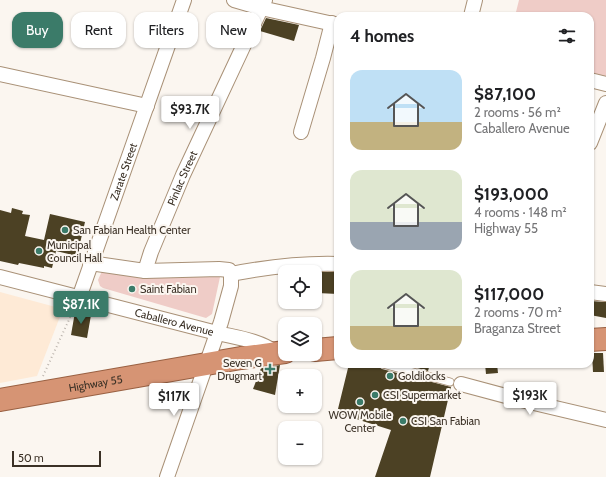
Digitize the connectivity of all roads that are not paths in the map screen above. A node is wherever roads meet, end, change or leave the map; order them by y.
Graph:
1 (184, 0) edge
2 (234, 0) edge
3 (475, 0) edge
4 (263, 4) edge
5 (472, 12) edge
6 (334, 24) edge
7 (334, 27) edge
8 (0, 74) edge
9 (594, 81) edge
10 (606, 84) edge
11 (606, 103) edge
12 (147, 106) junction
13 (301, 132) dead end
14 (594, 133) edge
15 (90, 263) junction
16 (334, 264) edge
17 (145, 271) junction
18 (231, 274) junction
19 (0, 277) edge
20 (594, 292) edge
21 (606, 294) edge
22 (79, 298) junction
23 (217, 333) junction
24 (606, 339) edge
25 (594, 340) edge
26 (334, 348) edge
27 (322, 349) edge
28 (278, 352) edge
29 (278, 353) edge
30 (206, 365) junction
31 (398, 368) edge
32 (456, 383) joint
33 (0, 400) edge
34 (606, 420) edge
35 (167, 477) edge

1 - 12 street, Zarate Street
2 - 4 street
3 - 5 street
4 - 6 street
4 - 17 street, Pinlac Street
7 - 13 street
8 - 12 street
9 - 10 street
11 - 14 street
12 - 15 street, Zarate Street
15 - 17 street
15 - 22 street, Zarate Street
16 - 18 street
17 - 18 street
18 - 23 street
19 - 22 street, Caballero Avenue
20 - 21 street
22 - 23 street, Caballero Avenue
23 - 28 street, Caballero Avenue
23 - 30 street
24 - 25 highway
26 - 27 highway
29 - 30 highway, Highway 55
30 - 33 highway, Highway 55
30 - 35 street
31 - 32 lane
32 - 34 street

